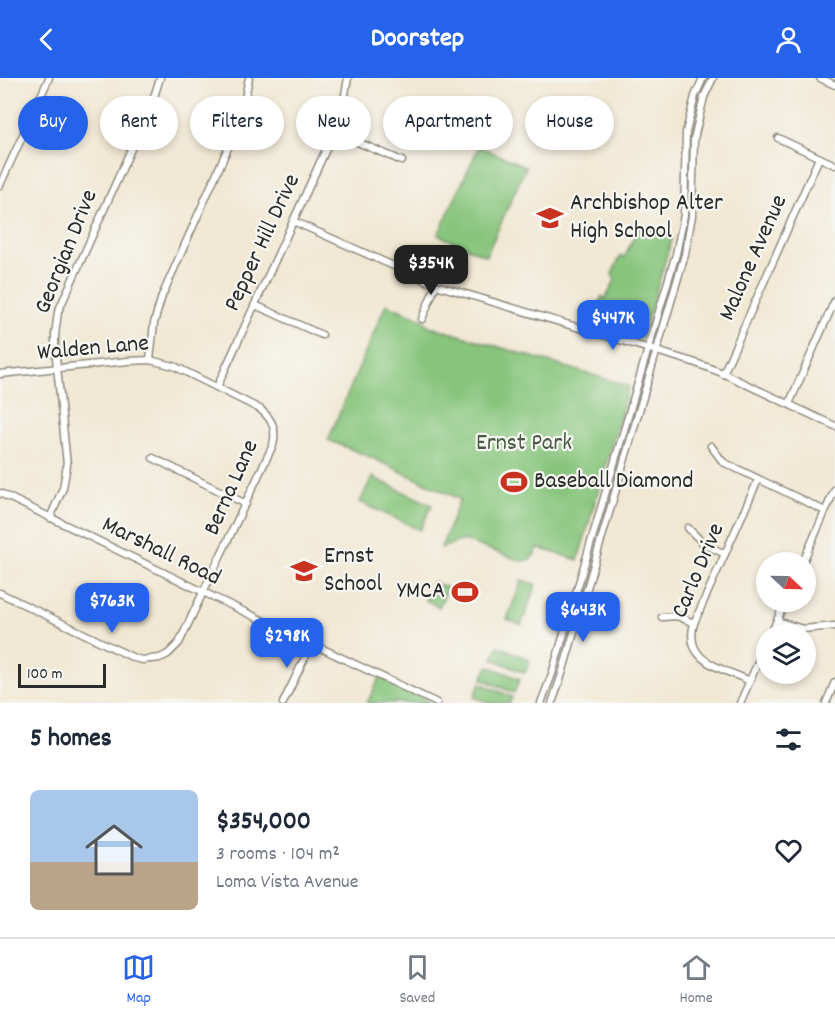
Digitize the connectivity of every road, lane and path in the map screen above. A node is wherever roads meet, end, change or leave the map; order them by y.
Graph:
1 (49, 78) edge
2 (160, 78) edge
3 (249, 78) edge
4 (348, 78) edge
5 (703, 78) edge
6 (713, 78) edge
7 (820, 78) edge
8 (835, 85) edge
9 (345, 96) edge
10 (778, 138) dead end
11 (371, 148) edge
12 (326, 150) edge
13 (819, 158) junction
14 (402, 161) dead end
15 (835, 165) edge
16 (0, 185) edge
17 (293, 221) junction
18 (436, 285) junction
19 (835, 300) edge
20 (255, 305) junction
21 (422, 319) dead end
22 (322, 335) dead end
23 (648, 349) junction
24 (656, 351) junction
25 (150, 360) junction
26 (58, 370) junction
27 (0, 374) edge
28 (723, 374) junction
29 (218, 387) junction
30 (789, 405) junction
31 (835, 426) edge
32 (274, 430) joint
33 (711, 446) dead end
34 (153, 458) dead end
35 (758, 480) junction
36 (835, 489) edge
37 (0, 493) edge
38 (246, 504) junction
39 (825, 511) junction
40 (599, 513) junction
41 (608, 515) junction
42 (50, 518) junction
43 (688, 528) dead end
44 (807, 552) edge
45 (725, 554) junction
46 (0, 593) edge
47 (205, 593) junction
48 (781, 612) edge
49 (662, 617) dead end
50 (777, 621) junction
51 (694, 623) junction
52 (776, 624) edge
53 (835, 627) edge
54 (312, 645) junction
55 (756, 667) edge
56 (750, 681) junction
57 (835, 682) edge
58 (283, 703) edge
59 (437, 703) edge
60 (541, 703) edge
61 (552, 703) edge
62 (740, 703) edge
63 (826, 703) edge

1 - 16 street
2 - 26 street, Georgian Drive
3 - 25 street
4 - 9 street, Pepper Hill Drive
5 - 23 street
6 - 24 street
7 - 8 street
10 - 13 street
11 - 14 street
12 - 17 street, Pepper Hill Drive
13 - 15 street
13 - 28 street, Malone Avenue
17 - 18 street
17 - 20 street, Pepper Hill Drive
18 - 21 street
18 - 23 street
19 - 30 street
20 - 22 street
20 - 29 street, Pepper Hill Drive
23 - 24 street
23 - 40 street
24 - 28 street
24 - 41 street
25 - 26 street, Walden Lane
25 - 29 street, Walden Lane
26 - 27 street, Walden Lane
26 - 42 street, Georgian Drive
28 - 30 street
29 - 32 street, Walden Lane
30 - 31 street
32 - 38 street, Berna Lane
33 - 35 street
34 - 38 street
35 - 39 street
35 - 45 street, Carlo Drive
36 - 39 street
37 - 42 street, Marshall Road
38 - 47 street, Berna Lane
39 - 44 street
40 - 41 street
40 - 60 street
41 - 61 street
42 - 47 street, Marshall Road
43 - 45 street
45 - 51 street, Carlo Drive
46 - 47 street, Berna Lane
47 - 54 street, Marshall Road
48 - 50 street
49 - 51 street
50 - 52 street
50 - 53 street
51 - 56 street, Carlo Drive
54 - 58 street
54 - 59 street, Marshall Road
55 - 56 street
56 - 62 street
57 - 63 street

